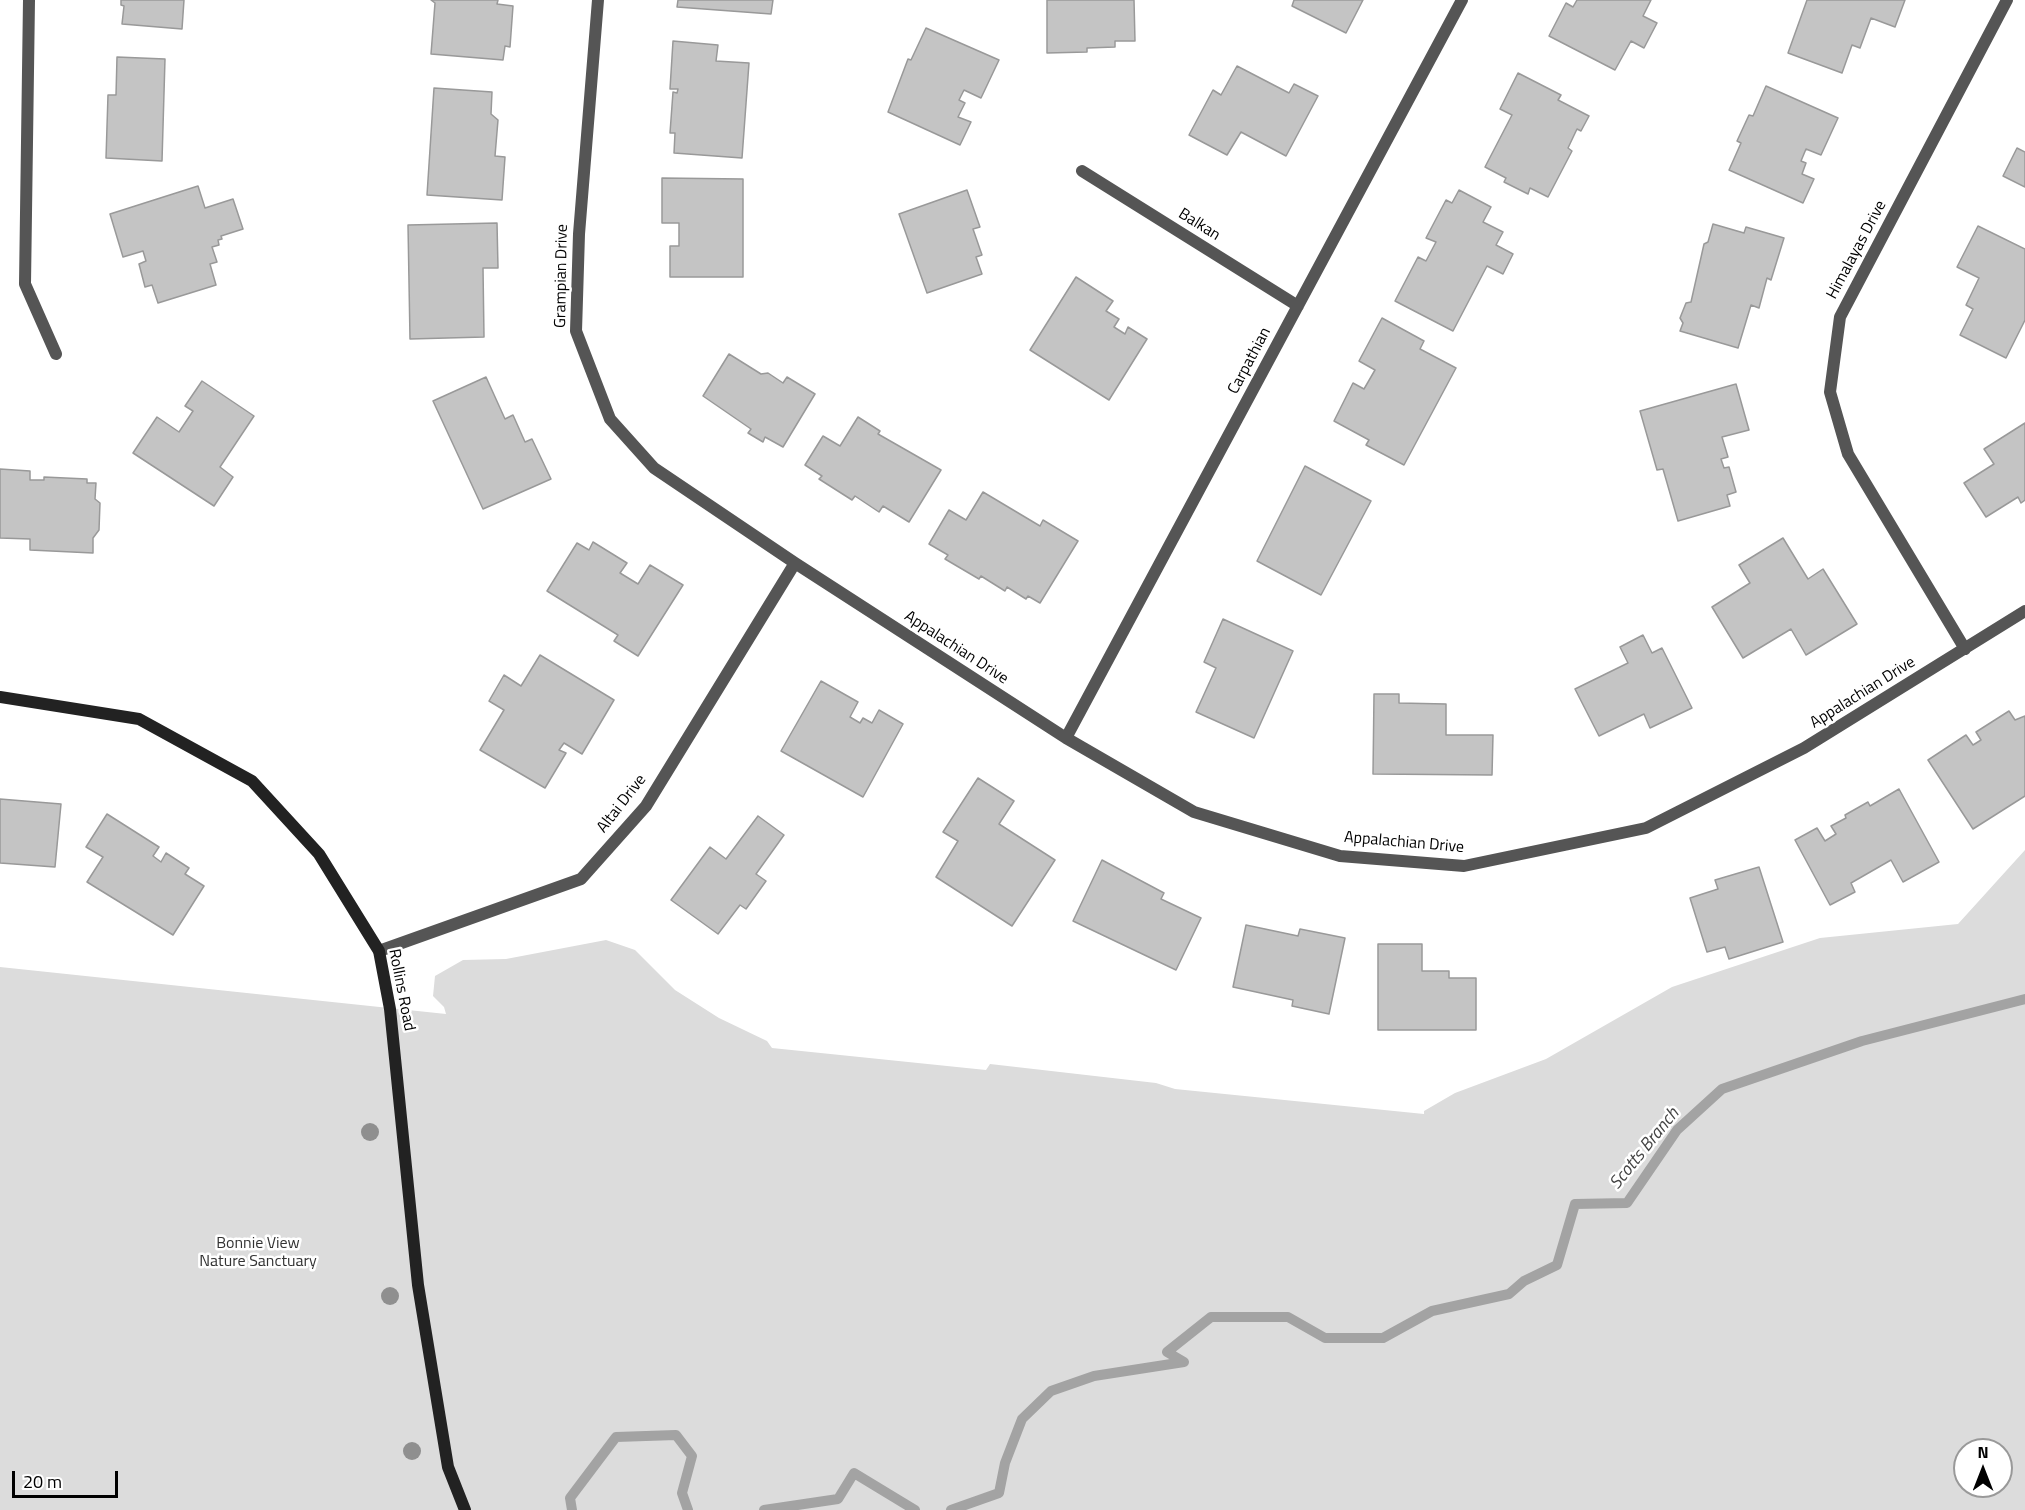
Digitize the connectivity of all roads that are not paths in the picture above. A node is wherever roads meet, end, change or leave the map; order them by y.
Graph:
1 (29, 0) edge
2 (598, 0) edge
3 (1462, 0) edge
4 (2007, 0) edge
5 (1082, 171) dead end
6 (1298, 306) junction
7 (56, 354) dead end
8 (795, 563) junction
9 (2025, 611) edge
10 (1965, 649) junction
11 (0, 697) edge
12 (1066, 738) junction
13 (379, 951) junction
14 (465, 1510) edge

1 - 7 street
2 - 8 street, Grampian Drive
3 - 6 street, Carpathian
4 - 10 street, Himalayas Drive
5 - 6 street, Balkan
6 - 12 street, Carpathian
8 - 12 street, Appalachian Drive
8 - 13 street, Altai Drive
9 - 10 street, Appalachian Drive
10 - 12 street, Appalachian Drive
11 - 13 street, Rollins Road
13 - 14 street, Rollins Road

